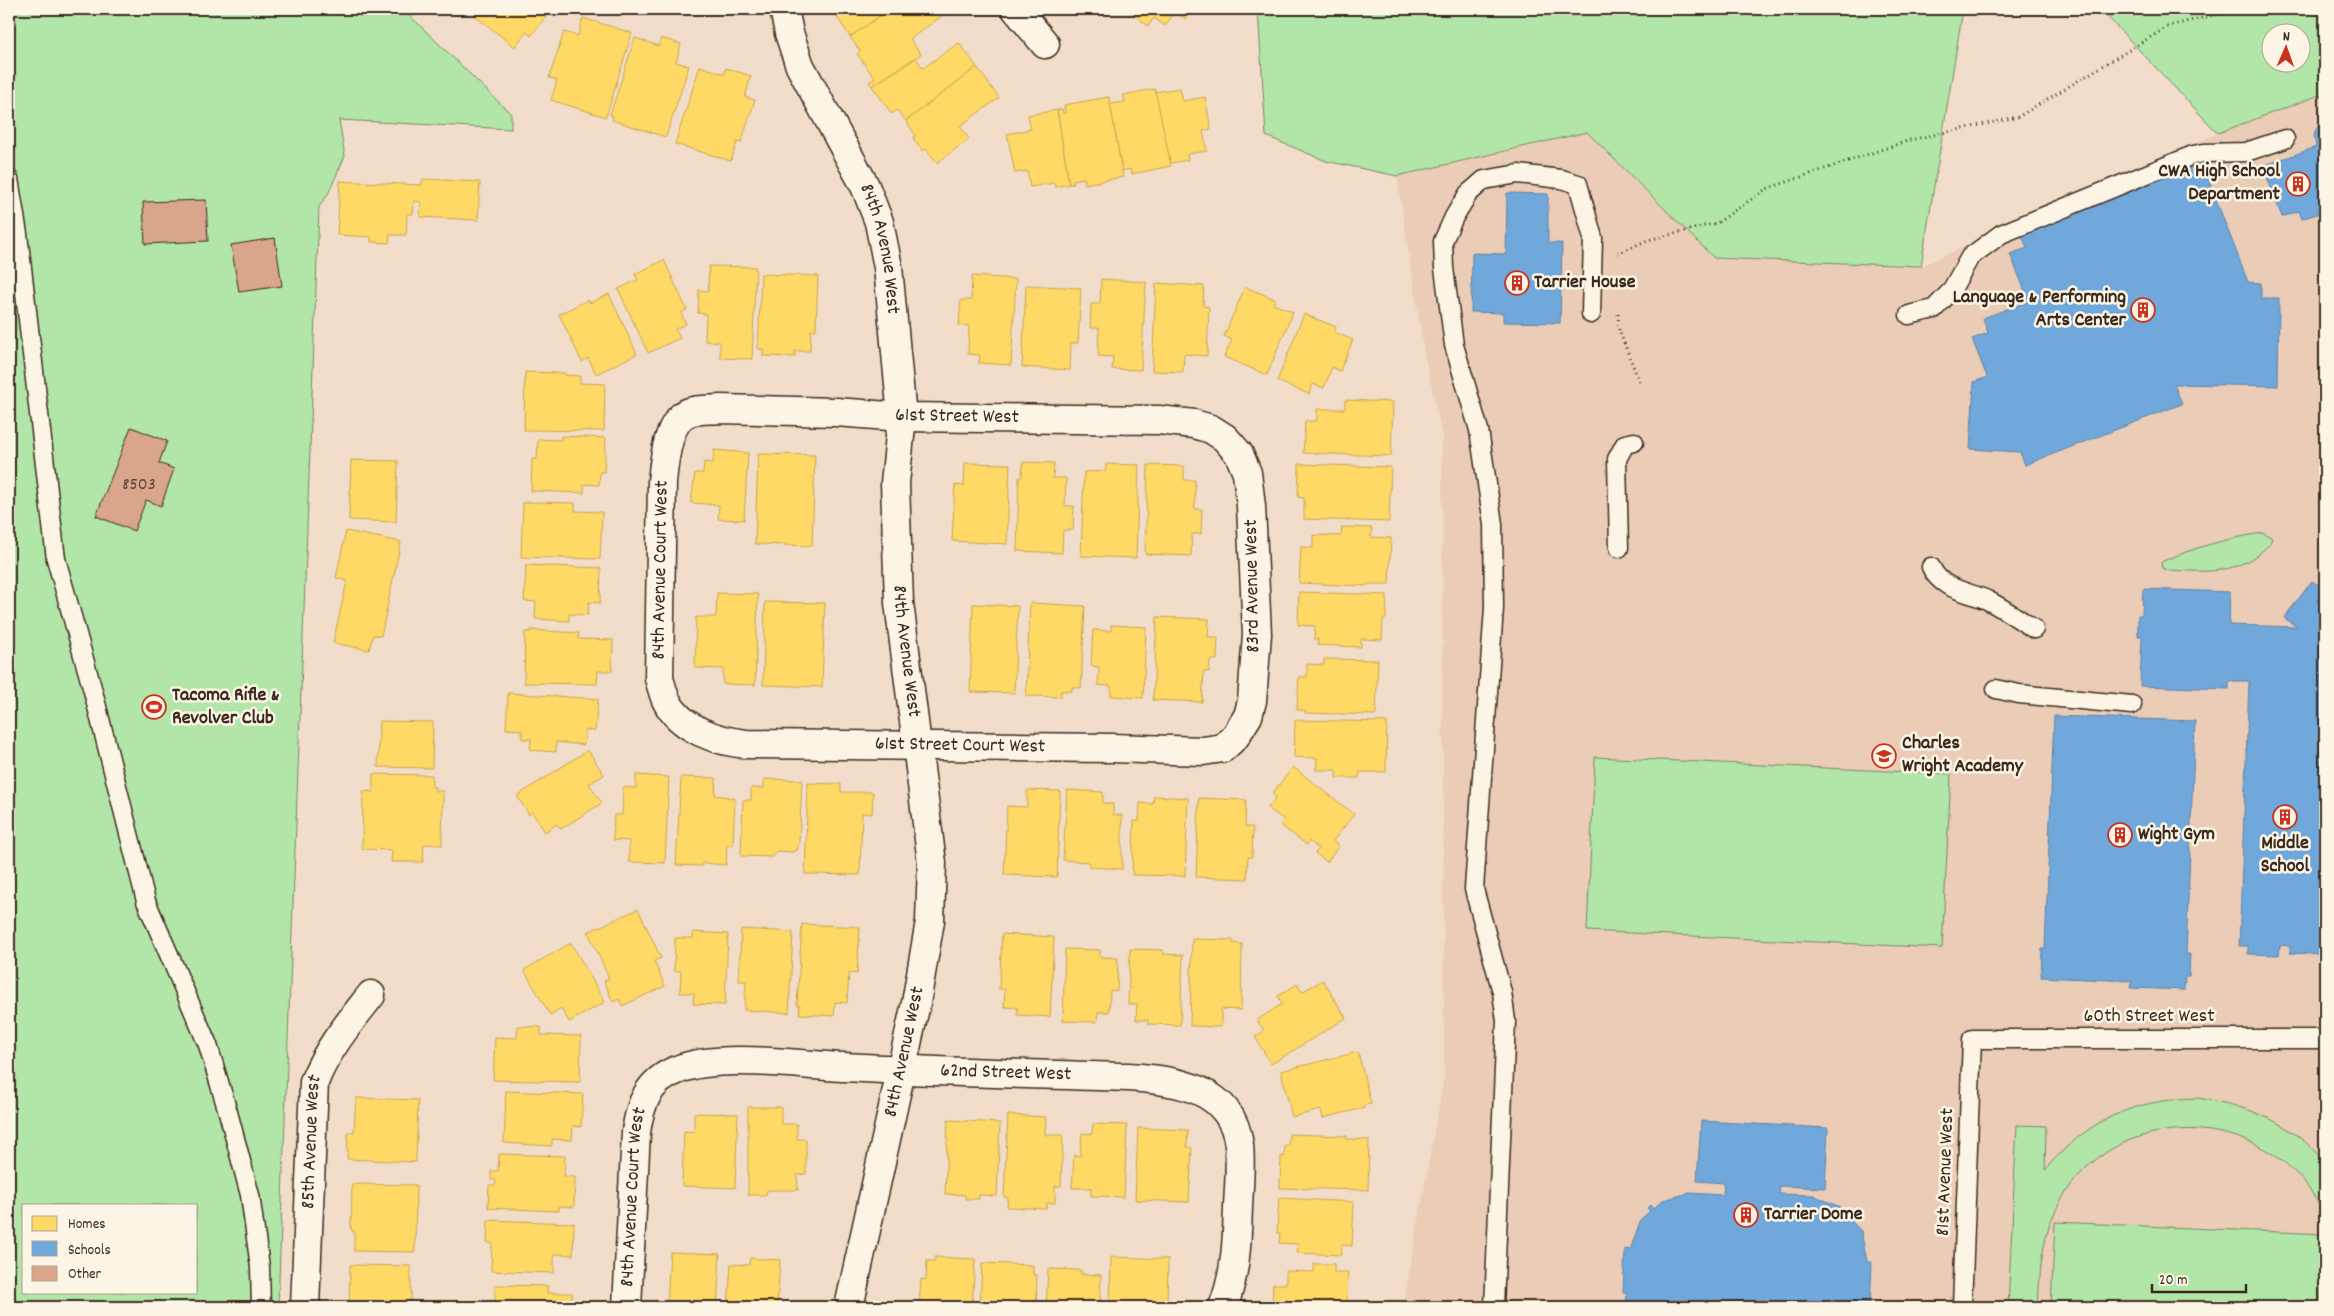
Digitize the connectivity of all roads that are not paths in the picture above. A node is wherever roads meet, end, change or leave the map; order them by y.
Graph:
1 (784, 9) edge
2 (1016, 9) edge
3 (1045, 44) dead end
4 (2285, 139) dead end
5 (9, 179) edge
6 (1591, 314) dead end
7 (1909, 315) dead end
8 (686, 414) joint
9 (902, 417) junction
10 (1224, 438) joint
11 (1634, 442) dead end
12 (1619, 548) dead end
13 (1931, 567) dead end
14 (2034, 629) dead end
15 (1996, 689) dead end
16 (2132, 705) dead end
17 (687, 722) joint
18 (1235, 737) joint
19 (917, 745) junction
20 (371, 995) dead end
21 (1972, 1039) joint
22 (2325, 1039) edge
23 (902, 1070) junction
24 (650, 1089) joint
25 (261, 1307) edge
26 (305, 1307) edge
27 (627, 1307) edge
28 (849, 1307) edge
29 (1223, 1307) edge
30 (1494, 1307) edge
31 (1962, 1307) edge

1 - 9 street, 84th Avenue West
2 - 3 street
4 - 7 lane
5 - 25 lane
6 - 30 lane
8 - 9 street, 61st Street West
8 - 17 street, 84th Avenue Court West
9 - 10 street, 61st Street West
9 - 19 street, 84th Avenue West
10 - 18 street, 83rd Avenue West
11 - 12 lane
13 - 14 lane
15 - 16 lane
17 - 19 street, 61st Street Court West
18 - 19 street, 61st Street Court West
19 - 23 street, 84th Avenue West
20 - 26 street, 85th Avenue West
21 - 22 lane, 60th Street West
21 - 31 lane, 81st Avenue West
23 - 24 street, 62nd Street West
23 - 28 street, 84th Avenue West
23 - 29 street, 62nd Street West
24 - 27 street, 84th Avenue Court West

